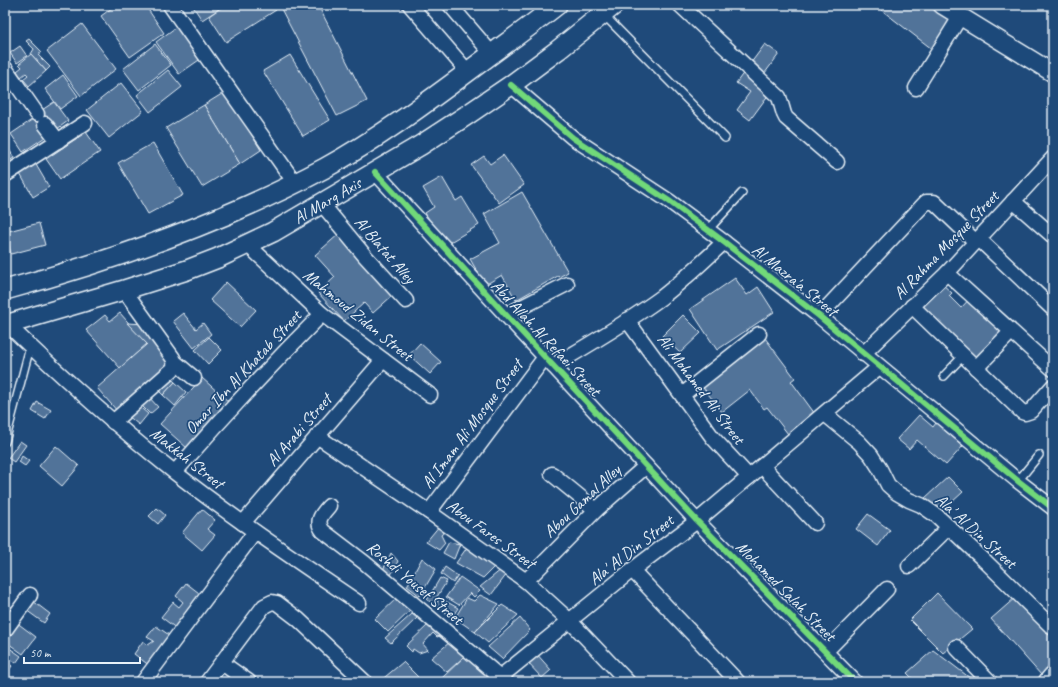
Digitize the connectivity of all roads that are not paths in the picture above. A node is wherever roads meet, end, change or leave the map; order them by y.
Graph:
1 (170, 5) edge
2 (410, 5) edge
3 (450, 5) edge
4 (680, 5) edge
5 (942, 5) edge
6 (551, 7) edge
7 (608, 9) edge
8 (960, 17) junction
9 (492, 54) junction
10 (5, 68) edge
11 (468, 72) junction
12 (1053, 73) edge
13 (511, 85) junction
14 (916, 88) dead end
15 (85, 123) dead end
16 (726, 138) dead end
17 (58, 141) junction
18 (1053, 158) edge
19 (837, 162) dead end
20 (375, 172) junction
21 (5, 175) edge
22 (295, 183) junction
23 (742, 193) dead end
24 (1013, 201) junction
25 (322, 204) junction
26 (709, 229) junction
27 (1053, 236) edge
28 (978, 241) junction
29 (724, 242) junction
30 (248, 245) junction
31 (947, 273) junction
32 (567, 284) dead end
33 (5, 290) edge
34 (124, 290) junction
35 (406, 301) dead end
36 (912, 306) junction
37 (1053, 309) edge
38 (322, 314) junction
39 (506, 316) junction
40 (819, 316) junction
41 (628, 320) junction
42 (6, 324) edge
43 (1011, 332) junction
44 (759, 334) dead end
45 (30, 347) junction
46 (863, 354) junction
47 (963, 356) junction
48 (383, 360) junction
49 (175, 362) junction
50 (549, 362) junction
51 (879, 367) junction
52 (976, 368) junction
53 (1053, 369) edge
54 (944, 376) dead end
55 (194, 378) dead end
56 (1053, 386) edge
57 (430, 395) dead end
58 (682, 395) junction
59 (825, 414) junction
60 (113, 422) junction
61 (317, 436) junction
62 (5, 442) edge
63 (1039, 455) dead end
64 (646, 466) junction
65 (762, 466) junction
66 (175, 472) junction
67 (552, 474) dead end
68 (749, 477) junction
69 (1018, 481) junction
70 (329, 506) dead end
71 (1053, 508) edge
72 (596, 510) junction
73 (429, 512) junction
74 (698, 521) junction
75 (243, 523) junction
76 (816, 523) dead end
77 (949, 527) junction
78 (255, 532) junction
79 (909, 566) dead end
80 (632, 570) junction
81 (526, 580) junction
82 (887, 589) dead end
83 (30, 595) dead end
84 (359, 603) dead end
85 (570, 621) junction
86 (1053, 628) edge
87 (5, 630) edge
88 (956, 647) dead end
89 (826, 651) junction
90 (222, 663) junction
91 (500, 680) edge
92 (143, 682) edge
93 (207, 682) edge
94 (249, 682) edge
95 (365, 682) edge
96 (628, 682) edge
97 (738, 682) edge
98 (855, 682) edge
99 (990, 682) edge

1 - 22 street
2 - 11 street
3 - 9 street
4 - 19 street
5 - 8 street
6 - 9 main road, Al Marg Axis
7 - 13 main road, Al Marg Axis
7 - 16 lane
8 - 12 street
8 - 14 street
9 - 11 main road, Al Marg Axis
10 - 17 street
11 - 22 main road, Al Marg Axis
13 - 20 main road, Al Marg Axis
13 - 26 street, Al Mazra'a Street
15 - 17 street
17 - 21 street
18 - 24 street, Al Rahma Mosque Street
20 - 25 main road, Al Marg Axis
20 - 39 street, Abd Allah Al Refaei Street
22 - 33 main road, Al Marg Axis
23 - 26 lane
24 - 27 street
24 - 28 street, Al Rahma Mosque Street
25 - 30 main road, Al Marg Axis
25 - 35 street, Al Blatat Alley
26 - 29 street, Al Mazra'a Street
28 - 31 street, Al Rahma Mosque Street
28 - 37 street
28 - 40 street
29 - 40 street, Al Mazra'a Street
29 - 41 street
30 - 34 main road, Al Marg Axis
30 - 38 street, Mahmoud Zidan Street
31 - 36 street, Al Rahma Mosque Street
31 - 43 street
32 - 39 street
34 - 42 main road, Al Marg Axis
34 - 49 street
36 - 46 street, Al Rahma Mosque Street
36 - 47 street
38 - 48 street, Mahmoud Zidan Street
38 - 66 street, Omar Ibn Al Khatab Street
39 - 50 street, Abd Allah Al Refaei Street
40 - 46 street, Al Mazra'a Street
41 - 50 street
41 - 58 street, Ali Mohamed Ali Street
42 - 45 street, Makkah Street
43 - 52 street
43 - 53 street
44 - 58 street
45 - 60 street, Makkah Street
45 - 62 lane
46 - 51 street, Al Mazra'a Street
47 - 52 street
47 - 54 lane
48 - 57 street, Mahmoud Zidan Street
48 - 61 street, Al Arabi Street
49 - 55 street
49 - 60 street
50 - 64 street, Abd Allah Al Refaei Street
50 - 73 street, Al Imam Ali Mosque Street
51 - 59 street, Ala' Al Din Street
51 - 69 street, Al Mazra'a Street
52 - 56 street
58 - 68 street, Ali Mohamed Ali Street
59 - 65 street, Ala' Al Din Street
59 - 77 street, Ala' Al Din Street
60 - 66 street, Makkah Street
61 - 73 street, Abou Fares Street
61 - 75 street, Al Arabi Street
63 - 69 lane
64 - 72 street, Abou Gamal Alley
64 - 74 street, Abd Allah Al Refaei Street
65 - 68 street, Ala' Al Din Street
65 - 76 street
66 - 75 street, Makkah Street
67 - 72 street
68 - 74 street, Ala' Al Din Street
69 - 71 street, Al Mazra'a Street
70 - 91 street, Roshdi Yousef Street
72 - 81 street, Abou Gamal Alley
73 - 81 street, Abou Fares Street
74 - 80 street, Ala' Al Din Street
74 - 89 street, Mohamed Salah Street
75 - 78 street, Makkah Street
77 - 79 street
77 - 86 street, Ala' Al Din Street
78 - 84 street, Makkah Street
78 - 92 street
80 - 85 street, Ala' Al Din Street
80 - 97 street
81 - 85 street, Abou Fares Street
82 - 89 street
83 - 87 street
85 - 91 street, Ala' Al Din Street
85 - 96 street, Abou Fares Street
88 - 99 street
89 - 98 street, Mohamed Salah Street
90 - 93 street
90 - 94 street
90 - 95 street

